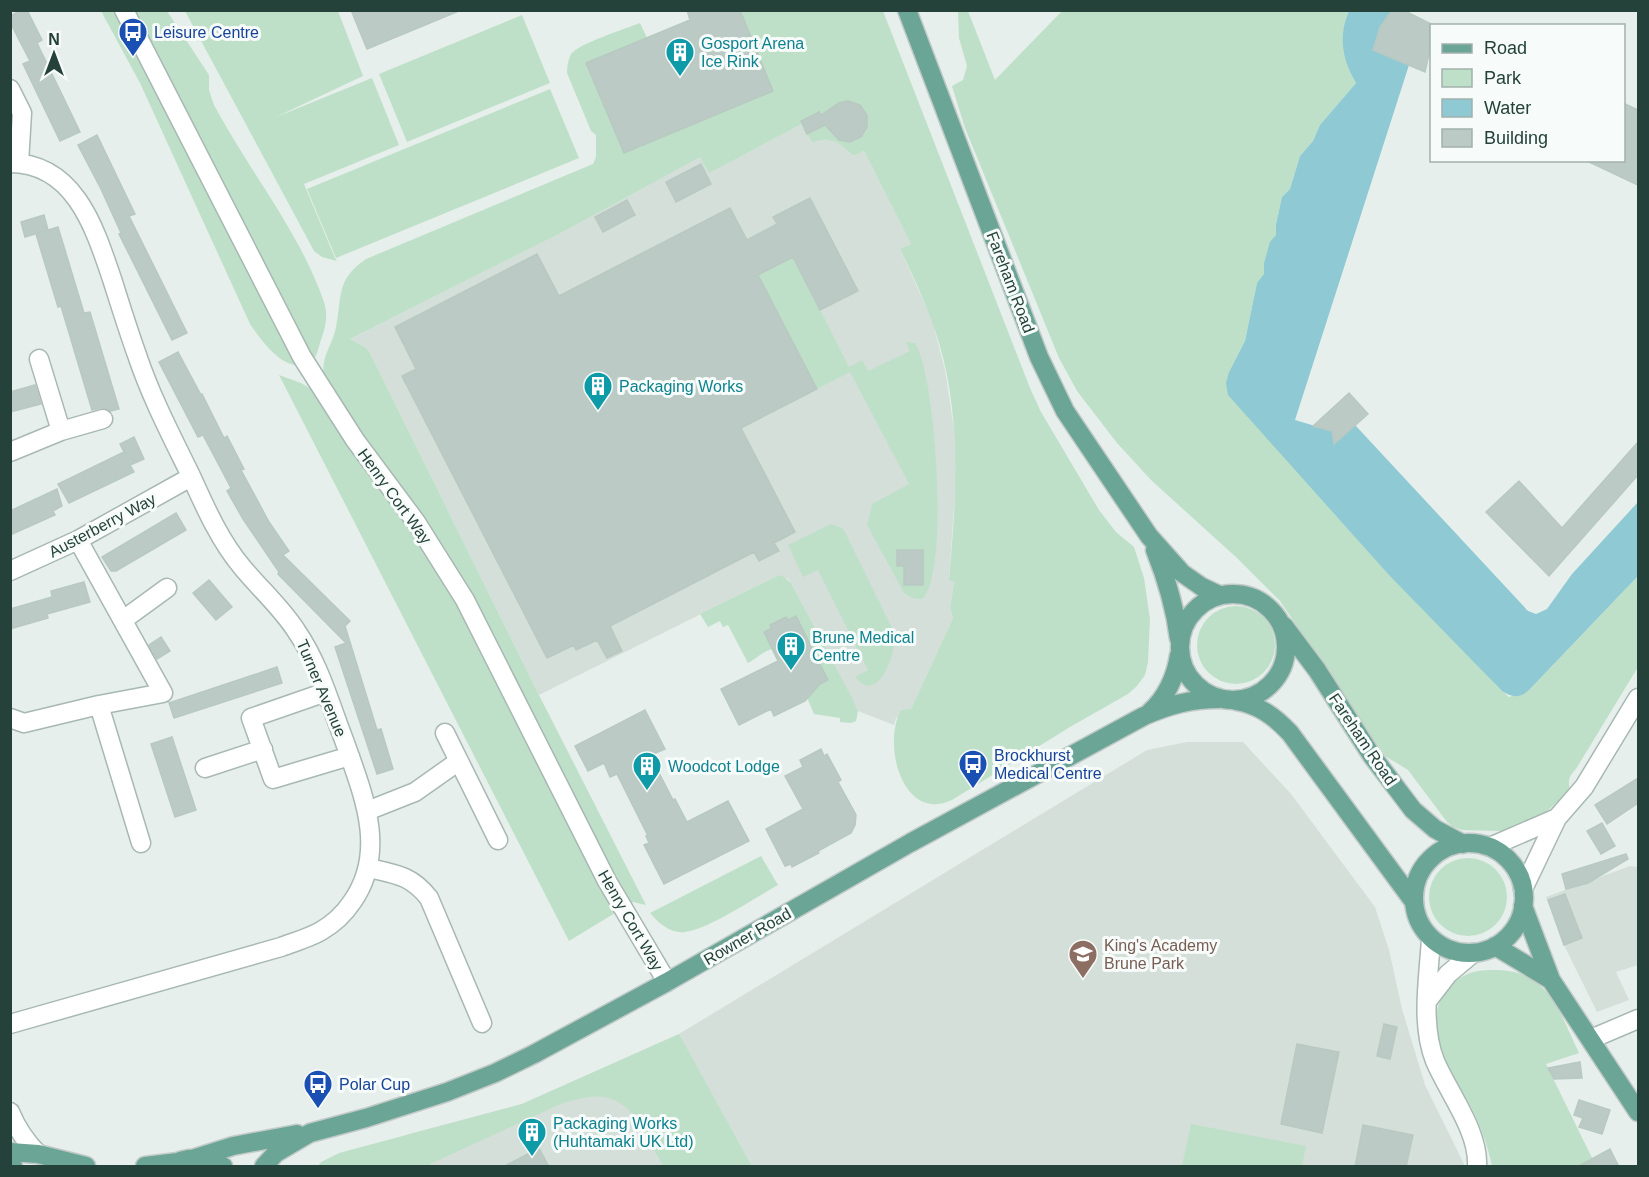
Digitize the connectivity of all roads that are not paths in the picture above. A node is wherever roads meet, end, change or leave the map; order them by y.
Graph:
1 (124, 10) edge
2 (907, 10) edge
3 (10, 89) edge
4 (15, 164) edge
5 (39, 359) dead end
6 (103, 419) dead end
7 (61, 431) junction
8 (10, 452) edge
9 (191, 477) junction
10 (1149, 536) junction
11 (78, 540) junction
12 (10, 571) edge
13 (166, 588) dead end
14 (1220, 595) junction
15 (1278, 618) junction
16 (123, 621) junction
17 (1179, 650) junction
18 (326, 692) junction
19 (1638, 699) edge
20 (1226, 700) junction
21 (99, 705) junction
22 (1144, 716) junction
23 (10, 718) edge
24 (445, 734) dead end
25 (263, 749) junction
26 (350, 756) junction
27 (459, 761) junction
28 (205, 768) dead end
29 (367, 811) junction
30 (1557, 818) junction
31 (498, 840) dead end
32 (141, 843) dead end
33 (1463, 844) junction
34 (1490, 847) junction
35 (369, 868) junction
36 (1523, 898) junction
37 (1414, 902) junction
38 (1431, 938) junction
39 (1495, 946) junction
40 (1473, 953) junction
41 (1551, 980) junction
42 (667, 982) junction
43 (1428, 1000) junction
44 (1638, 1019) edge
45 (482, 1023) dead end
46 (10, 1024) edge
47 (1591, 1040) junction
48 (10, 1112) edge
49 (1638, 1112) edge
50 (337, 1126) junction
51 (10, 1152) edge
52 (38, 1154) junction
53 (180, 1162) edge
54 (86, 1167) edge
55 (145, 1167) edge
56 (223, 1167) edge
57 (264, 1167) edge
58 (1478, 1167) edge

1 - 42 street, Henry Cort Way
2 - 10 main road, Fareham Road
3 - 4 street
4 - 9 street, Turner Avenue
5 - 7 street
6 - 7 street
7 - 8 street
9 - 11 street, Austerberry Way
9 - 18 street, Turner Avenue
10 - 14 main road, Fareham Road
10 - 17 main road, Fareham Road
11 - 12 street, Austerberry Way
11 - 16 street
13 - 16 street
14 - 15 main road
14 - 17 main road
15 - 20 main road
15 - 33 main road, Fareham Road
16 - 21 street
17 - 20 main road
17 - 22 main road, Rowner Road
18 - 25 street
18 - 26 street, Turner Avenue
19 - 30 street
20 - 22 main road, Rowner Road
20 - 37 main road
21 - 23 street
21 - 32 street
22 - 42 main road, Rowner Road
24 - 27 street
25 - 26 street
25 - 28 street
26 - 29 street, Turner Avenue
27 - 29 street
27 - 31 street
29 - 35 street, Turner Avenue
30 - 34 street
30 - 36 street
33 - 34 main road
33 - 37 main road
34 - 36 main road
35 - 45 street
35 - 46 street, Turner Avenue
36 - 39 main road
36 - 41 main road
37 - 38 main road
38 - 40 main road
38 - 43 street
39 - 40 main road
39 - 41 main road
40 - 43 street
41 - 47 main road
42 - 50 main road, Rowner Road
43 - 58 street
44 - 47 street
47 - 49 main road
48 - 52 street
50 - 53 main road, Rowner Road
50 - 57 main road, Rowner Road
51 - 52 main road
52 - 54 main road
53 - 55 main road, Rowner Road
53 - 56 main road

